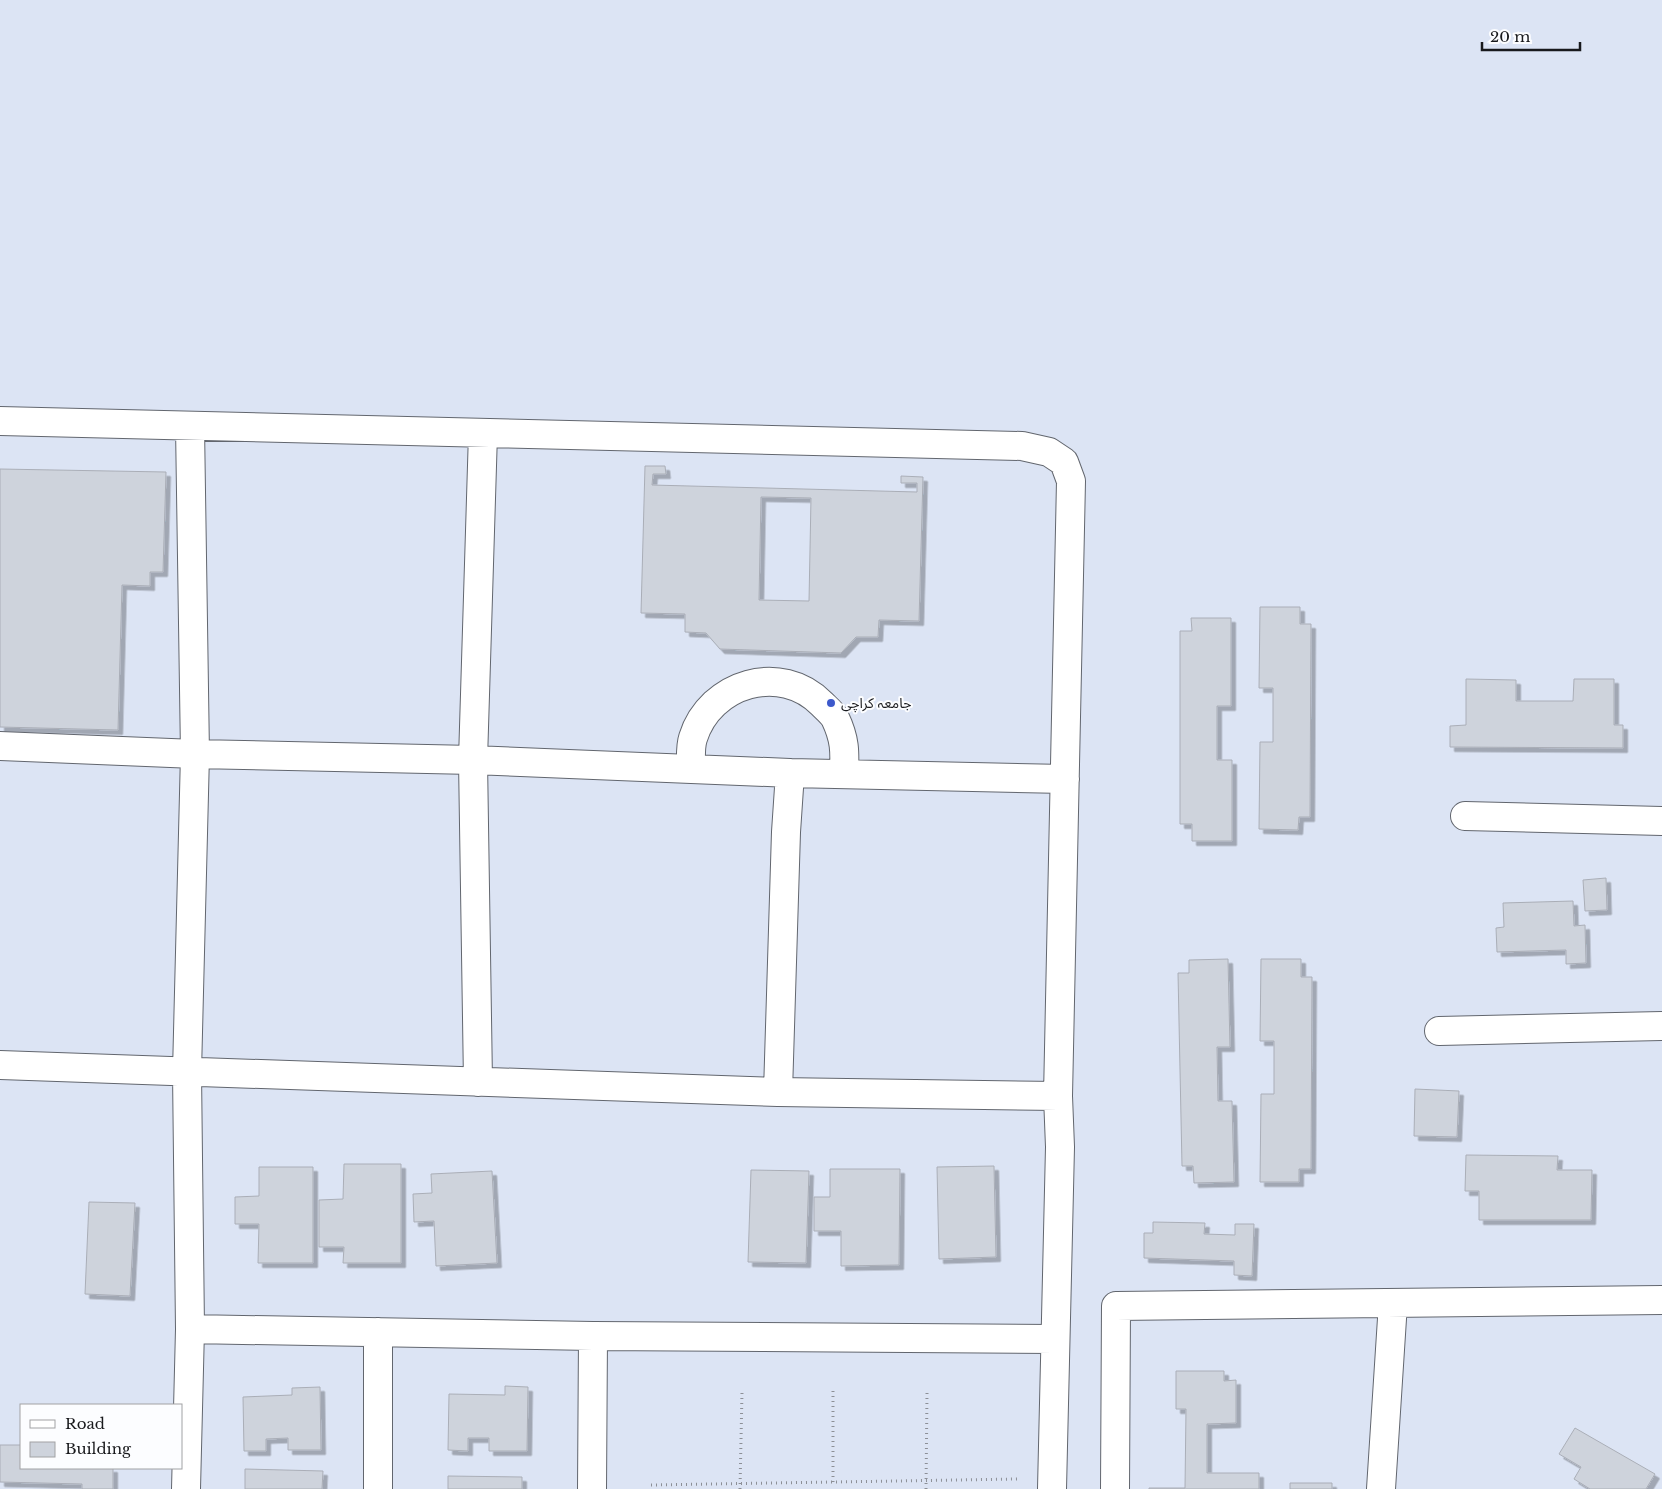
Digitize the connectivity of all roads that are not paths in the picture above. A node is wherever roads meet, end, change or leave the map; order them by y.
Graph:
1 (0, 421) edge
2 (190, 426) junction
3 (483, 433) junction
4 (0, 746) edge
5 (194, 754) junction
6 (473, 760) junction
7 (691, 769) junction
8 (790, 773) junction
9 (844, 774) junction
10 (1065, 779) junction
11 (1466, 816) dead end
12 (1662, 821) edge
13 (1662, 1026) edge
14 (1439, 1031) dead end
15 (0, 1065) edge
16 (187, 1072) junction
17 (478, 1082) junction
18 (778, 1092) junction
19 (1058, 1096) junction
20 (1662, 1300) edge
21 (1392, 1303) junction
22 (190, 1330) junction
23 (378, 1332) junction
24 (593, 1336) junction
25 (1054, 1339) junction
26 (186, 1489) edge
27 (378, 1489) edge
28 (592, 1489) edge
29 (1052, 1489) edge
30 (1115, 1489) edge
31 (1381, 1489) edge

1 - 2 street
2 - 3 street
2 - 5 street
3 - 6 street
3 - 10 street
4 - 5 street
5 - 6 street
5 - 16 street
6 - 7 street
6 - 17 street
7 - 8 street
7 - 9 street
8 - 9 street
8 - 18 street
9 - 10 street
10 - 19 street
11 - 12 street
13 - 14 street
15 - 16 street
16 - 17 street
16 - 22 street
17 - 18 street
18 - 19 street
19 - 25 street
20 - 21 street
21 - 30 street
21 - 31 street
22 - 23 street
22 - 26 street
23 - 24 street
23 - 27 street
24 - 25 street
24 - 28 street
25 - 29 street

